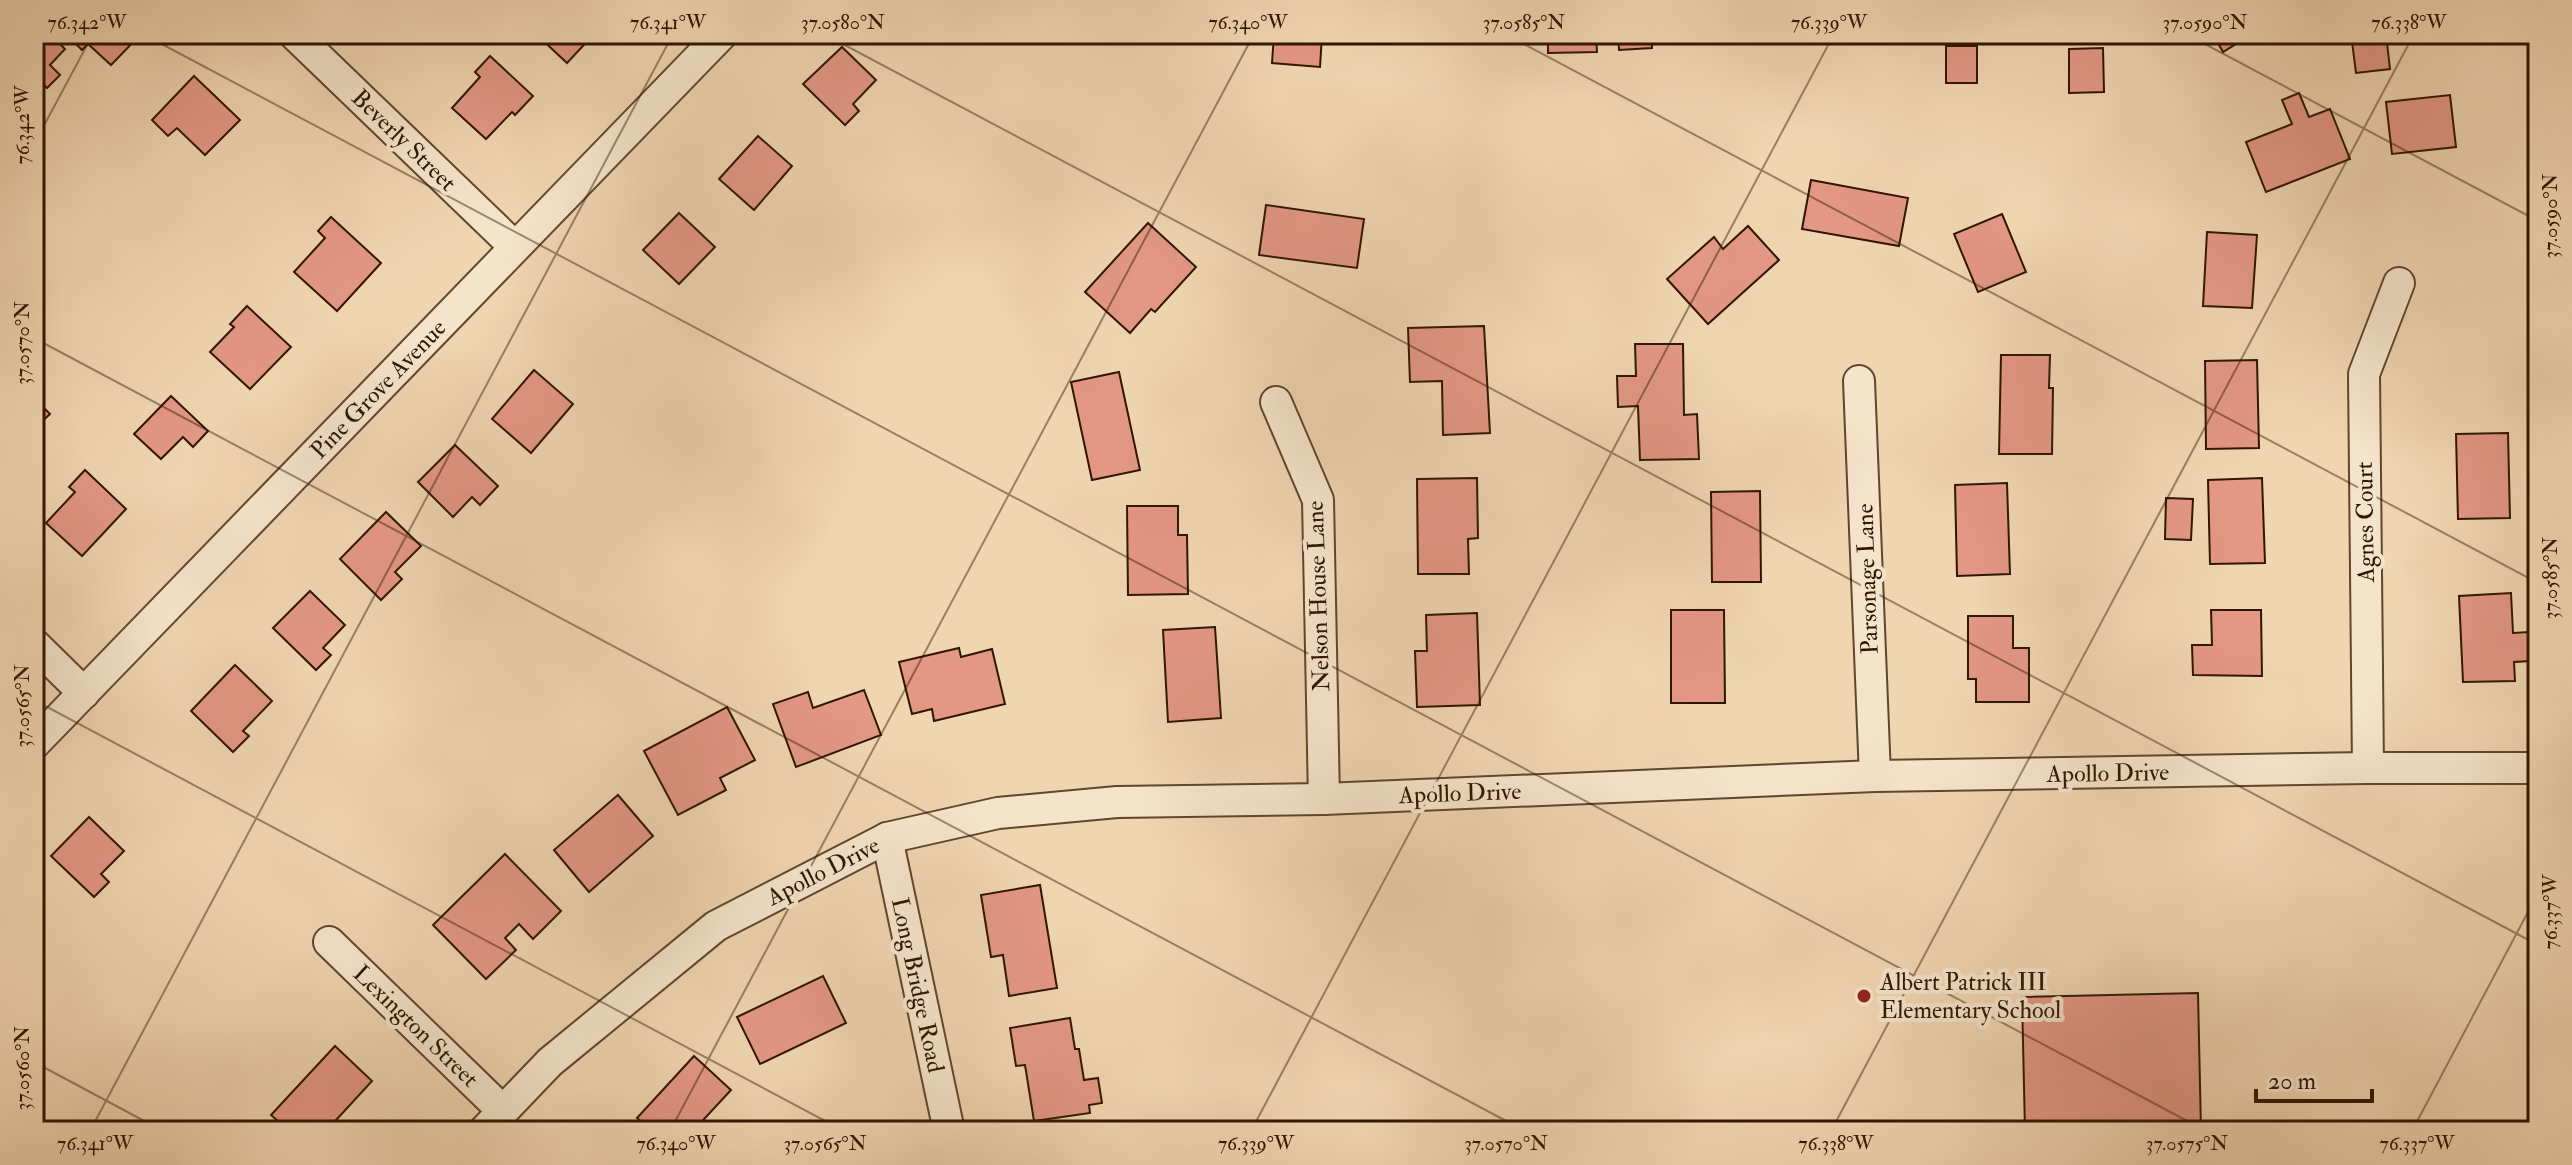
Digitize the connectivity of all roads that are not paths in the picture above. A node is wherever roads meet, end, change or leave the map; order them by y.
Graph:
1 (294, 34) edge
2 (722, 34) edge
3 (515, 247) junction
4 (2399, 283) dead end
5 (1859, 381) dead end
6 (1276, 402) dead end
7 (34, 644) edge
8 (84, 693) junction
9 (34, 744) edge
10 (2368, 768) junction
11 (2538, 768) edge
12 (1875, 776) junction
13 (1324, 799) junction
14 (887, 838) junction
15 (329, 942) dead end
16 (494, 1121) edge
17 (949, 1131) edge

1 - 3 street, Beverly Street
2 - 3 street, Pine Grove Avenue
3 - 8 street, Pine Grove Avenue
4 - 10 street, Agnes Court
5 - 12 street, Parsonage Lane
6 - 13 street, Nelson House Lane
7 - 8 street
8 - 9 street, Pine Grove Avenue
10 - 11 street, Apollo Drive
10 - 12 street, Apollo Drive
12 - 13 street, Apollo Drive
13 - 14 street, Apollo Drive
14 - 16 street, Apollo Drive
14 - 17 street, Long Bridge Road
15 - 16 street, Lexington Street

